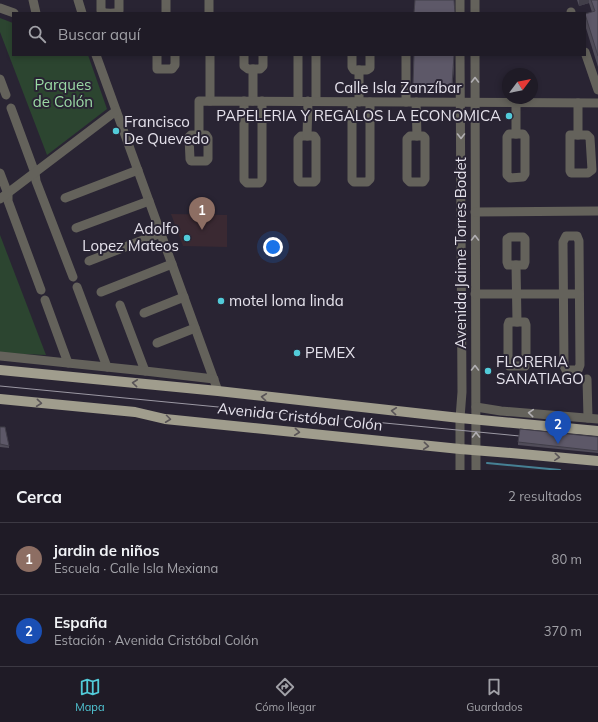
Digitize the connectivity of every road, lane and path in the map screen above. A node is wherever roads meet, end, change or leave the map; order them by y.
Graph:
1 (32, 0) edge
2 (78, 0) edge
3 (102, 0) edge
4 (120, 0) edge
5 (166, 0) edge
6 (209, 0) edge
7 (460, 0) edge
8 (475, 0) edge
9 (0, 8) edge
10 (12, 12) edge
11 (36, 12) edge
12 (82, 12) edge
13 (101, 12) edge
14 (117, 12) edge
15 (166, 12) edge
16 (209, 12) edge
17 (460, 12) edge
18 (475, 12) edge
19 (586, 55) edge
20 (96, 56) edge
21 (156, 56) edge
22 (175, 56) edge
23 (210, 56) edge
24 (244, 56) edge
25 (263, 56) edge
26 (298, 56) edge
27 (316, 56) edge
28 (352, 56) edge
29 (370, 56) edge
30 (406, 56) edge
31 (460, 56) edge
32 (475, 56) edge
33 (253, 69) junction
34 (298, 70) junction
35 (316, 70) junction
36 (359, 70) junction
37 (0, 81) edge
38 (598, 90) edge
39 (6, 95) dead end
40 (210, 101) junction
41 (249, 101) junction
42 (262, 101) junction
43 (298, 101) junction
44 (312, 101) junction
45 (355, 102) junction
46 (370, 102) junction
47 (406, 102) junction
48 (416, 102) junction
49 (460, 102) junction
50 (475, 102) junction
51 (502, 102) edge
52 (538, 102) edge
53 (578, 102) junction
54 (598, 103) edge
55 (516, 104) edge
56 (11, 108) dead end
57 (116, 111) junction
58 (244, 131) junction
59 (262, 131) junction
60 (352, 131) junction
61 (370, 131) junction
62 (516, 134) junction
63 (199, 135) dead end
64 (308, 136) junction
65 (417, 136) junction
66 (578, 136) dead end
67 (138, 170) junction
68 (0, 173) edge
69 (35, 173) junction
70 (8, 194) junction
71 (65, 198) dead end
72 (0, 200) edge
73 (149, 201) junction
74 (598, 211) edge
75 (475, 212) junction
76 (76, 228) dead end
77 (160, 233) junction
78 (89, 261) dead end
79 (172, 264) junction
80 (516, 265) dead end
81 (73, 277) dead end
82 (77, 287) dead end
83 (41, 290) dead end
84 (100, 292) dead end
85 (475, 294) junction
86 (516, 294) junction
87 (564, 294) junction
88 (579, 294) junction
89 (184, 297) junction
90 (45, 300) dead end
91 (120, 305) dead end
92 (144, 313) dead end
93 (516, 322) junction
94 (195, 328) junction
95 (156, 343) dead end
96 (0, 356) edge
97 (68, 363) junction
98 (107, 367) junction
99 (0, 370) edge
100 (145, 371) junction
101 (214, 379) junction
102 (587, 379) dead end
103 (218, 391) junction
104 (0, 399) edge
105 (476, 407) junction
106 (460, 418) junction
107 (588, 418) junction
108 (598, 419) edge
109 (476, 420) junction
110 (598, 431) edge
111 (460, 449) junction
112 (476, 451) junction
113 (598, 461) edge
114 (460, 470) edge
115 (476, 470) edge

1 - 11 street
2 - 12 street
3 - 13 street
4 - 14 street
5 - 15 street
6 - 16 street
7 - 17 street
8 - 18 street
9 - 10 street
19 - 38 street
20 - 57 street
21 - 22 street
23 - 40 street
24 - 33 street
25 - 33 street
26 - 34 street
27 - 35 street
28 - 36 street
29 - 36 street
30 - 47 street
31 - 49 street, Avenida Jaime Torres Bodet
50 -> 32 street, Avenida Jaime Torres Bodet
33 - 41 street
34 - 35 street
34 - 43 street
35 - 44 street
36 - 45 street
37 - 39 street
40 - 41 street, Calle Isla Zanzíbar
40 - 63 street, Calle Isla Zanzíbar
41 - 42 street, Calle Isla Zanzíbar
41 - 58 street
42 - 43 street, Calle Isla Zanzíbar
42 - 59 street
43 - 44 street, Calle Isla Zanzíbar
44 - 45 street, Calle Isla Zanzíbar
44 - 64 street
45 - 46 street, Calle Isla Zanzíbar
45 - 60 street
46 - 47 street, Calle Isla Zanzíbar
46 - 61 street
47 - 48 street, Calle Isla Zanzíbar
48 - 49 street, Calle Isla Zanzíbar
48 - 65 street
49 - 50 street, Calle Isla Zanzíbar
49 -> 106 street, Avenida Jaime Torres Bodet
50 - 51 street, Calle Isla Zanzíbar
50 - 75 street, Avenida Jaime Torres Bodet
52 - 53 street, Calle Isla Zanzíbar
53 - 54 street, Calle Isla Zanzíbar
53 - 66 street
55 - 62 street
56 - 69 street
57 - 67 street
57 - 69 street
58 - 59 street
58 - 59 street
60 - 61 street
60 - 61 street
62 - 62 street
64 - 64 street
65 - 65 street
67 - 71 street
67 - 73 street
68 - 70 street
69 - 70 street
69 - 81 street
70 - 72 street
70 - 83 street
73 - 76 street
73 - 77 street
74 - 75 street
85 -> 75 street, Avenida Jaime Torres Bodet
77 - 78 street
77 - 79 street
79 - 84 street
79 - 89 street
80 - 86 street
82 - 98 street
85 - 86 street
105 -> 85 street, Avenida Jaime Torres Bodet
86 - 87 street
86 - 93 street
87 - 88 street
87 - 88 street
87 - 88 street
89 - 92 street
89 - 94 street
90 - 97 street
91 - 100 street
93 - 93 street
94 - 95 street
94 - 101 street
96 - 97 street
97 - 98 street
98 - 100 street
103 -> 99 main road, Avenida Cristóbal Colón
100 - 101 street
101 - 103 street
102 - 107 street
106 -> 103 main road, Avenida Cristóbal Colón
104 -> 111 main road, Avenida Cristóbal Colón
107 -> 105 street
105 - 109 street, Avenida Jaime Torres Bodet
106 - 109 main road, Avenida Cristóbal Colón
106 - 111 street, Avenida Jaime Torres Bodet
107 - 108 street
109 - 110 main road, Avenida Cristóbal Colón
112 -> 109 street, Avenida Jaime Torres Bodet
111 - 112 main road, Avenida Cristóbal Colón
111 - 114 street, Avenida Jaime Torres Bodet
112 -> 113 main road, Avenida Cristóbal Colón
112 - 115 street, Avenida Jaime Torres Bodet

